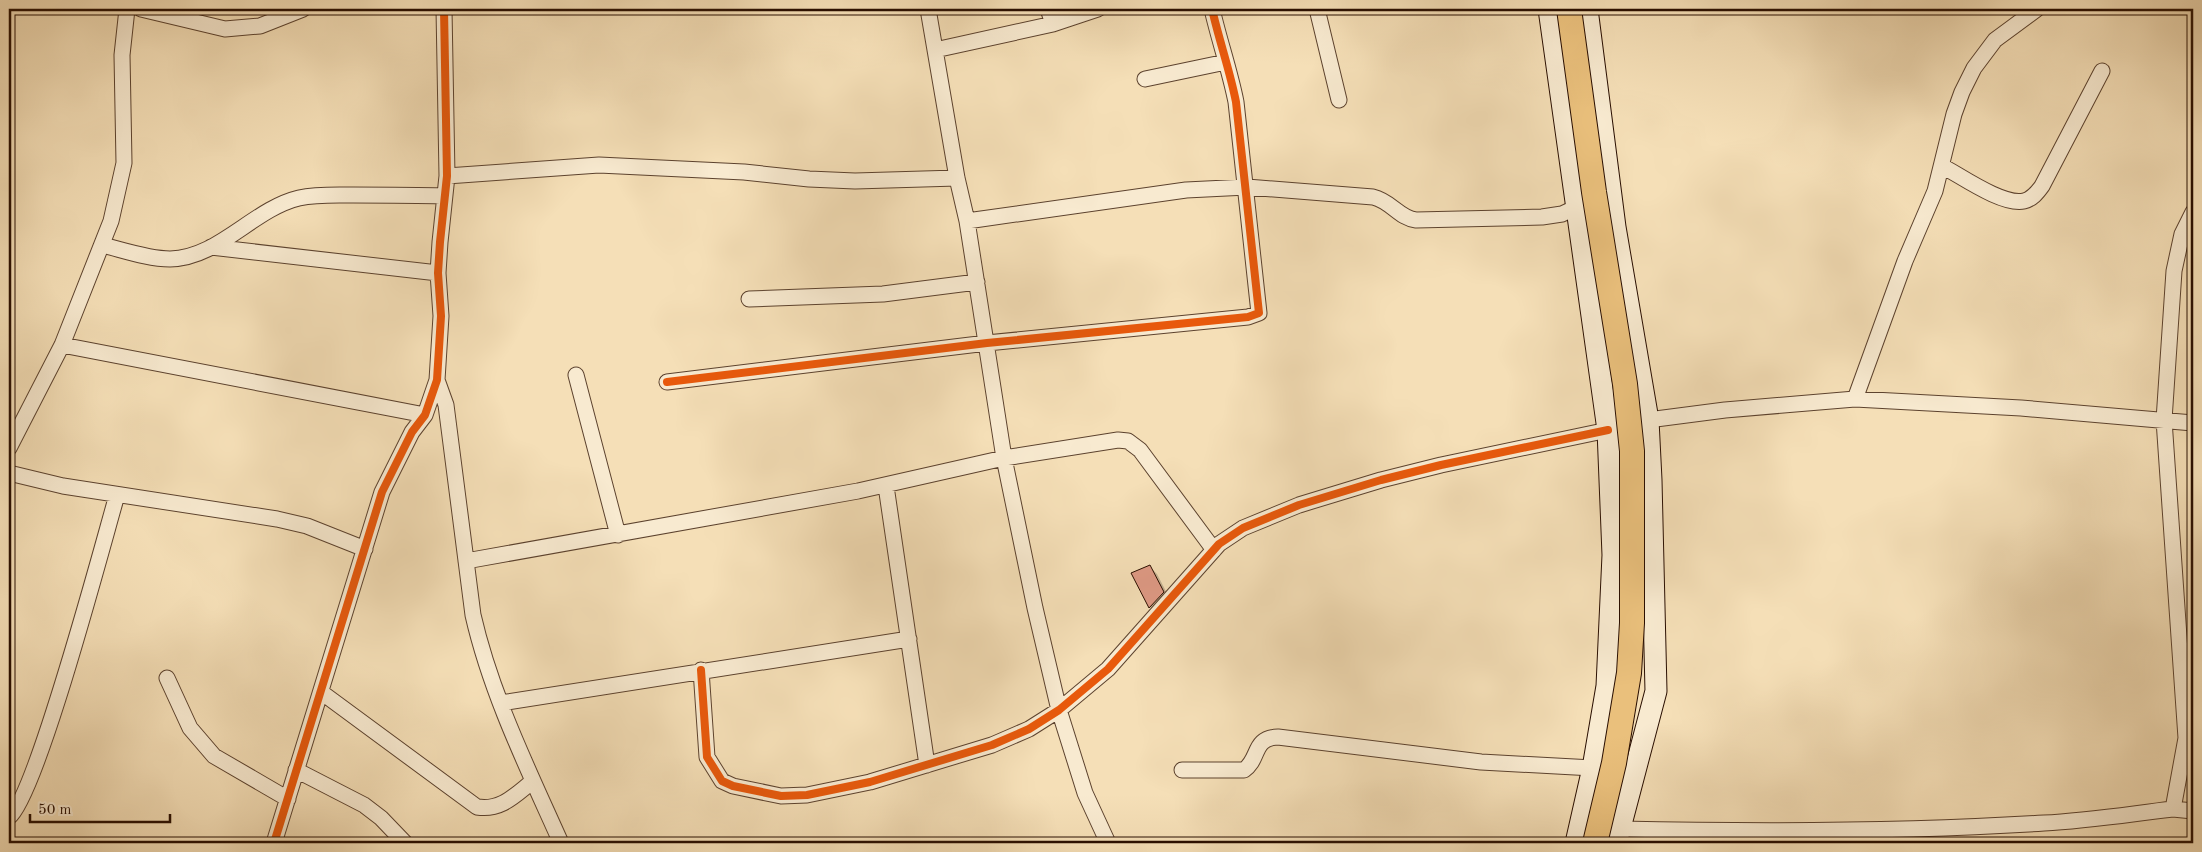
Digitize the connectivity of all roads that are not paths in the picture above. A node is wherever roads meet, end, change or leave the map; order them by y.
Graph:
1 (127, 9) edge
2 (141, 9) edge
3 (303, 9) edge
4 (444, 9) edge
5 (928, 9) edge
6 (1048, 9) edge
7 (1098, 9) edge
8 (1212, 9) edge
9 (1317, 9) edge
10 (1549, 9) edge
11 (1569, 9) edge
12 (1587, 9) edge
13 (2037, 9) edge
14 (270, 16) edge
15 (1053, 24) junction
16 (935, 50) junction
17 (1226, 62) junction
18 (2102, 71) dead end
19 (1145, 79) dead end
20 (1339, 100) dead end
21 (1942, 166) junction
22 (447, 176) junction
23 (957, 178) junction
24 (1247, 187) junction
25 (444, 196) junction
26 (1578, 207) junction
27 (2193, 212) edge
28 (967, 221) junction
29 (102, 245) junction
30 (211, 247) junction
31 (438, 274) junction
32 (977, 282) junction
33 (749, 299) dead end
34 (987, 343) junction
35 (62, 345) junction
36 (576, 375) dead end
37 (437, 380) junction
38 (667, 382) dead end
39 (1854, 399) junction
40 (425, 415) junction
41 (1648, 420) junction
42 (2164, 420) junction
43 (2193, 423) edge
44 (1608, 430) junction
45 (9, 448) edge
46 (1004, 458) junction
47 (9, 473) edge
48 (886, 486) junction
49 (117, 494) junction
50 (618, 535) junction
51 (365, 549) junction
52 (1214, 550) junction
53 (466, 561) junction
54 (910, 639) junction
55 (1608, 660) junction
56 (1655, 660) junction
57 (700, 670) junction
58 (167, 678) dead end
59 (321, 692) junction
60 (501, 703) junction
61 (1059, 710) junction
62 (2189, 718) edge
63 (927, 765) junction
64 (1594, 768) junction
65 (296, 770) junction
66 (1182, 770) dead end
67 (533, 781) junction
68 (288, 799) junction
69 (2172, 809) junction
70 (2193, 811) edge
71 (9, 817) edge
72 (1618, 836) edge
73 (274, 843) edge
74 (404, 843) edge
75 (561, 843) edge
76 (1108, 843) edge
77 (1576, 843) edge
78 (1595, 843) edge

1 - 29 street
2 - 14 street
3 - 14 street
4 - 22 street
5 - 16 street
6 - 15 street
7 - 15 street
8 - 17 street
9 - 20 street
10 - 26 street
11 - 78 main road, bridge
12 - 41 street
13 - 21 street
15 - 16 street
16 - 23 street
17 - 19 street
17 - 24 street
18 - 21 street
21 - 39 street
22 - 23 street
22 - 25 street
23 - 28 street
24 - 26 street
24 - 28 street
24 - 34 street
25 - 30 street
25 - 31 street
26 - 44 street
27 - 42 street
28 - 32 street
29 - 30 street
29 - 35 street
30 - 31 street
31 - 37 street
32 - 33 street
32 - 34 street
34 - 38 street
34 - 46 street
35 - 40 street
35 - 45 street
36 - 50 street
37 - 40 street
37 - 53 street
39 - 41 street
39 - 42 street
40 - 51 street
41 - 56 street
42 - 43 street
42 - 62 street
44 - 52 street
44 - 55 street
46 - 48 street
46 - 52 street
46 - 61 street
47 - 49 street
48 - 50 street
48 - 54 street
49 - 51 street
49 - 71 street
50 - 53 street
51 - 59 street
52 - 61 street
53 - 60 street
54 - 57 street
54 - 63 street
55 - 56 street
55 - 64 street
56 - 72 street
57 - 60 street
57 - 63 street
58 - 68 street
59 - 65 street
59 - 67 street
60 - 67 street
61 - 63 street
61 - 76 street
62 - 69 street
64 - 66 street
64 - 77 street
65 - 68 street
65 - 74 street
67 - 75 street
68 - 73 street
69 - 70 street
69 - 72 street

